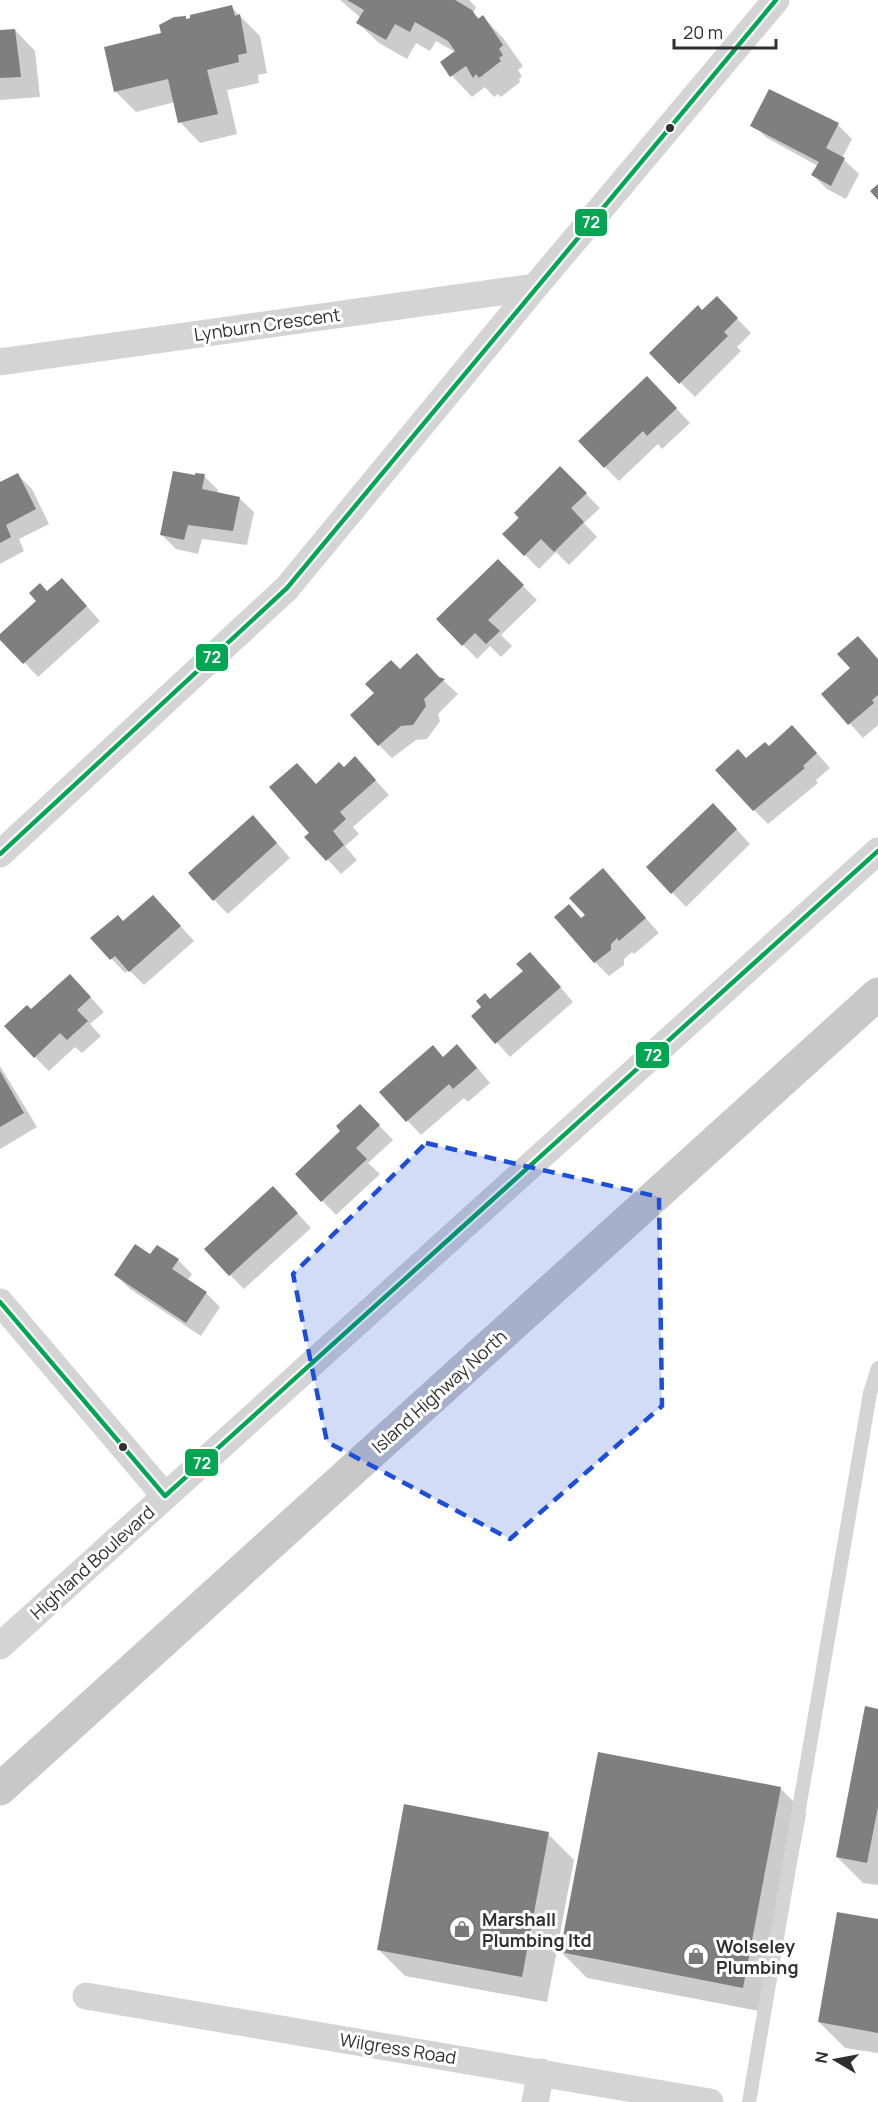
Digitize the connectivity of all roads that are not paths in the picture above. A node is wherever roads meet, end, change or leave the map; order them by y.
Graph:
1 (776, 0) edge
2 (535, 286) junction
3 (0, 362) edge
4 (878, 851) edge
5 (0, 854) edge
6 (878, 994) edge
7 (0, 1302) edge
8 (878, 1368) edge
9 (165, 1496) junction
10 (0, 1646) edge
11 (0, 1788) edge
12 (86, 1996) dead end
13 (541, 2072) junction
14 (535, 2102) edge
15 (710, 2102) edge
16 (749, 2102) edge

1 - 2 street
2 - 3 street, Lynburn Crescent
2 - 5 street
4 - 9 street, Highland Boulevard
6 - 11 main road, Island Highway North
7 - 9 street
8 - 16 lane
9 - 10 street, Highland Boulevard
12 - 13 street, Wilgress Road
13 - 14 street
13 - 15 street, Wilgress Road

